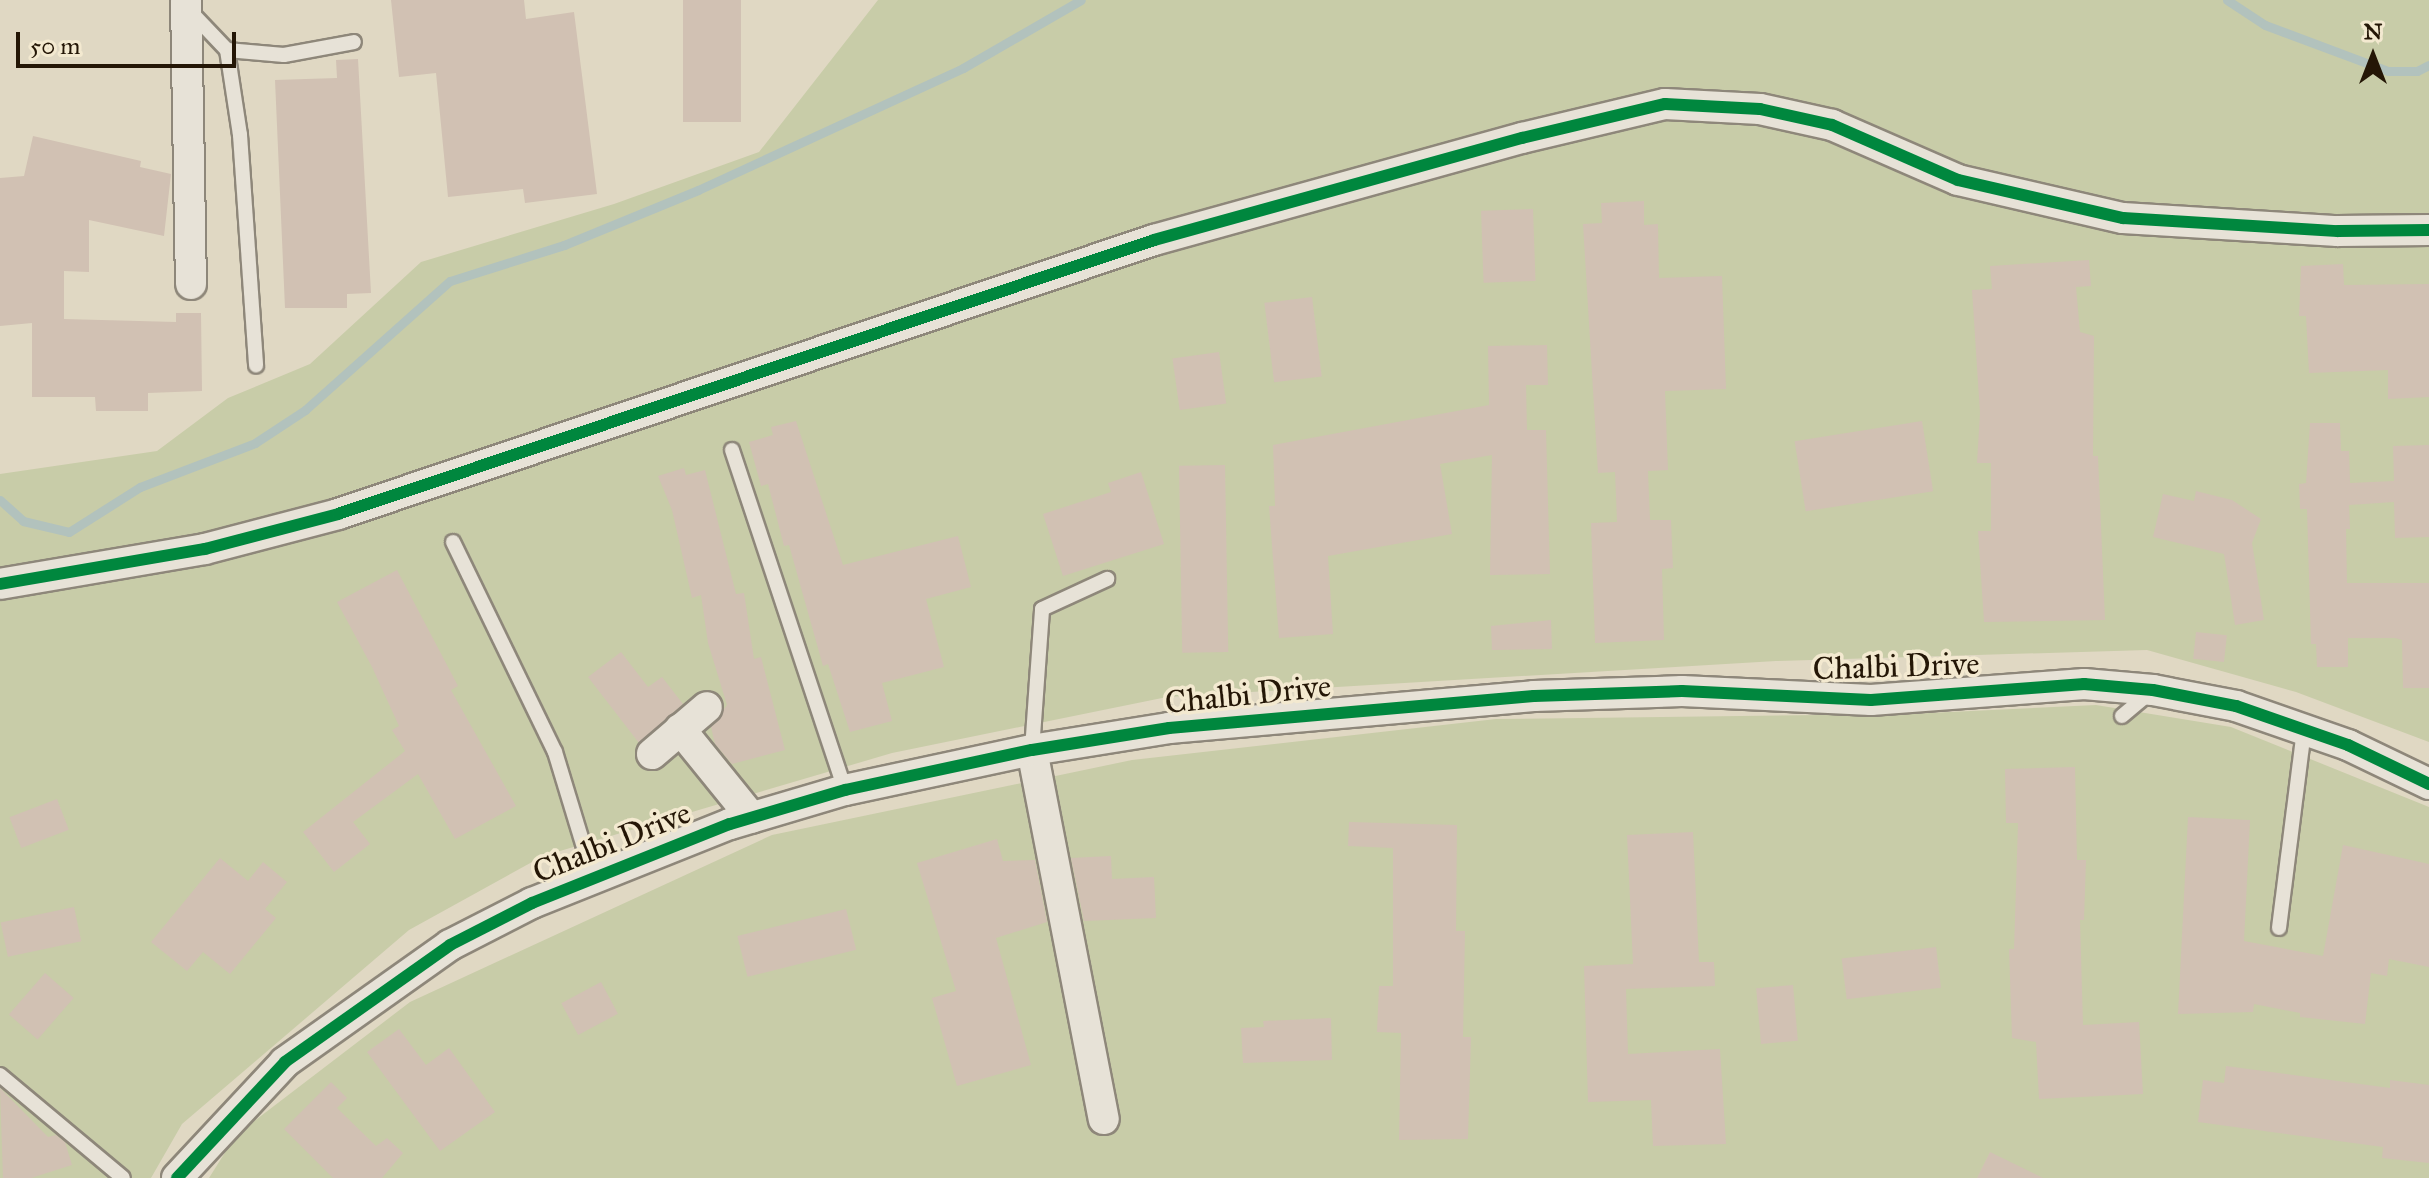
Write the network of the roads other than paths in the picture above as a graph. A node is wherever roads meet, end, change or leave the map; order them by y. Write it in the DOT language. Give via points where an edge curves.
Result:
graph roads {
  1 [pos="186,4"];
  2 [pos="354,42"];
  3 [pos="227,50"];
  4 [pos="2429,230"];
  5 [pos="191,284"];
  6 [pos="256,365"];
  7 [pos="732,450"];
  8 [pos="453,542"];
  9 [pos="1107,579"];
  10 [pos="0,584"];
  11 [pos="2153,690"];
  12 [pos="707,707"];
  13 [pos="2122,716"];
  14 [pos="680,729"];
  15 [pos="2304,729"];
  16 [pos="1032,750"];
  17 [pos="652,754"];
  18 [pos="2429,784"];
  19 [pos="845,790"];
  20 [pos="752,818"];
  21 [pos="593,877"];
  22 [pos="2279,928"];
  23 [pos="0,1075"];
  24 [pos="1104,1119"];
  25 [pos="123,1178"];
  26 [pos="177,1178"];
  1 -- 3 [label="lane"];
  1 -- 5 [label="street"];
  2 -- 3 [label="lane" via="284,55"];
  3 -- 6 [label="lane" via="240,135"];
  4 -- 10 [label="street" via="2259,228 2123,218 1958,180 1832,125 1760,109 1665,104 1154,240 338,514 205,549"];
  7 -- 19 [label="lane"];
  8 -- 21 [label="lane" via="555,752"];
  9 -- 16 [label="lane" via="1042,609"];
  11 -- 13 [label="lane"];
  11 -- 15 [label="street, Chalbi Drive" via="2236,706"];
  11 -- 16 [label="street, Chalbi Drive" via="2084,684 1871,700 1682,691 1534,696 1169,728"];
  12 -- 14 [label="street"];
  14 -- 17 [label="street"];
  14 -- 20 [label="street"];
  15 -- 18 [label="street, Chalbi Drive"];
  15 -- 22 [label="lane"];
  16 -- 19 [label="street, Chalbi Drive"];
  16 -- 24 [label="street"];
  19 -- 20 [label="street, Chalbi Drive"];
  20 -- 21 [label="street, Chalbi Drive"];
  21 -- 26 [label="street, Chalbi Drive" via="450,945 371,997 285,1062"];
  23 -- 25 [label="lane"];
}
